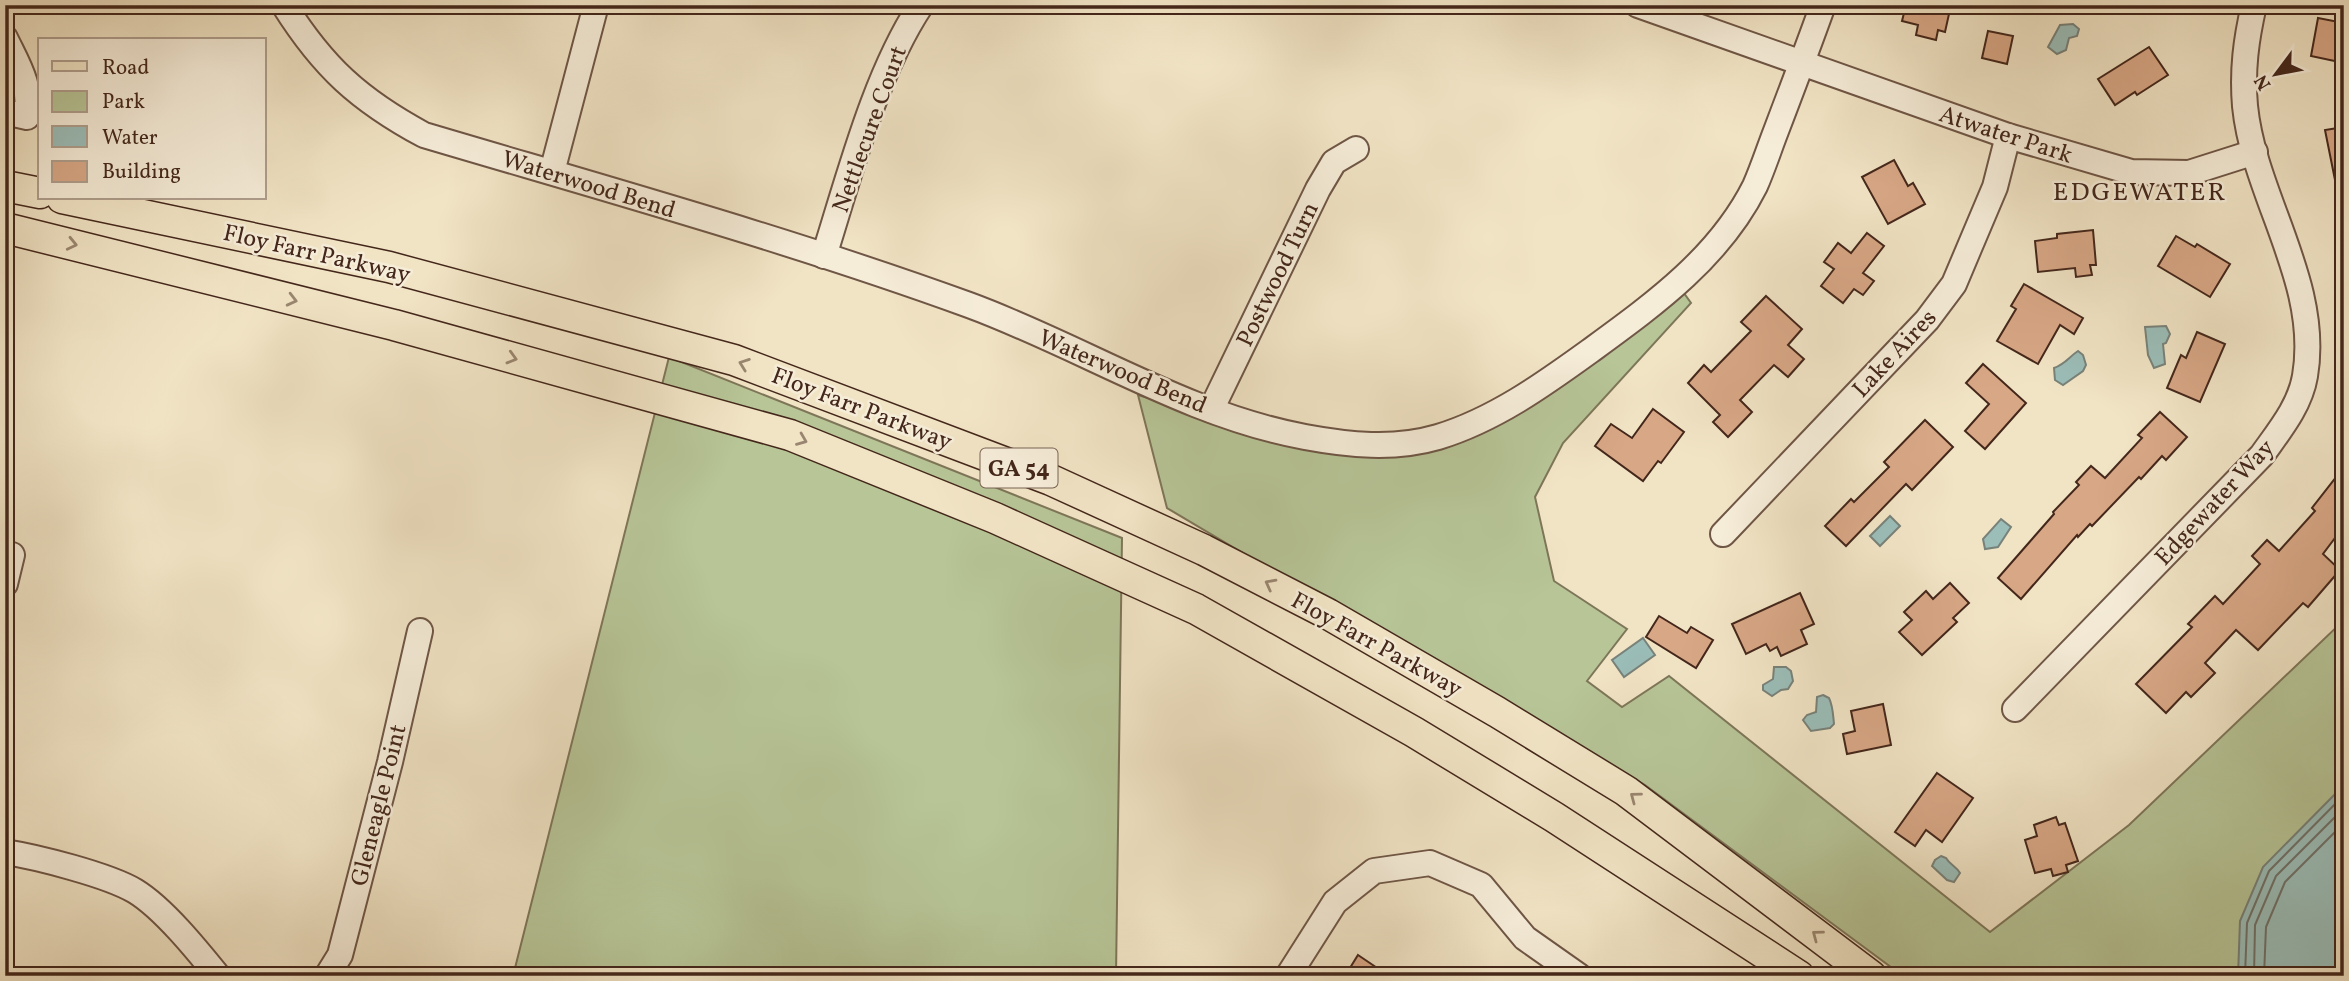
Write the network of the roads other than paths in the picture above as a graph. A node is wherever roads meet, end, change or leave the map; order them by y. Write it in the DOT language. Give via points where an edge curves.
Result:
graph roads {
  1 [pos="284,5"];
  2 [pos="596,5"];
  3 [pos="921,5"];
  4 [pos="1638,5"];
  5 [pos="1823,5"];
  6 [pos="2254,5"];
  7 [pos="5,37"];
  8 [pos="1802,65"];
  9 [pos="5,112"];
  10 [pos="2008,136"];
  11 [pos="1356,149"];
  12 [pos="2255,152"];
  13 [pos="552,172"];
  14 [pos="5,186"];
  15 [pos="38,193"];
  16 [pos="71,200"];
  17 [pos="5,228"];
  18 [pos="824,256"];
  19 [pos="1211,410"];
  20 [pos="1723,534"];
  21 [pos="12,555"];
  22 [pos="5,584"];
  23 [pos="420,631"];
  24 [pos="2015,709"];
  25 [pos="5,852"];
  26 [pos="218,976"];
  27 [pos="327,976"];
  28 [pos="1288,976"];
  29 [pos="1579,976"];
  30 [pos="1799,976"];
  31 [pos="1871,976"];
  1 -- 13 [label="street, Waterwood Bend" via="324,62 396,120 424,135"];
  2 -- 13 [label="street"];
  3 -- 18 [label="street, Nettlecure Court" via="874,105"];
  4 -- 8 [label="street, Atwater Park"];
  5 -- 8 [label="street, Waterwood Bend"];
  6 -- 12 [label="street, Edgewater Way" via="2244,49 2245,107"];
  7 -- 9 [label="street" via="29,96 27,117"];
  8 -- 10 [label="street, Atwater Park"];
  8 -- 19 [label="street, Waterwood Bend" via="1754,188 1707,253 1663,298 1522,397 1467,426 1408,444 1359,445 1300,436"];
  10 -- 12 [label="street, Atwater Park" via="2141,173 2189,173"];
  10 -- 20 [label="street, Lake Aires" via="1994,187 1954,284 1927,320"];
  11 -- 19 [label="street, Postwood Turn" via="1334,162 1318,189"];
  12 -- 24 [label="street, Edgewater Way" via="2298,278 2309,340 2305,379 2291,415 2262,455"];
  13 -- 18 [label="street, Waterwood Bend"];
  14 -- 15 [label="main road"];
  31 -- 16 [label="main road, Floy Farr Parkway / GA 54, one-way" via="1626,790 1328,614 1204,550 1051,480 734,360 389,267"];
  17 -- 30 [label="main road, Floy Farr Parkway / GA 54, one-way" via="394,325 790,435 995,518 1196,609 1414,732"];
  18 -- 19 [label="street, Waterwood Bend" via="973,306"];
  21 -- 22 [label="street"];
  23 -- 27 [label="street, Gleneagle Point" via="340,955"];
  25 -- 26 [label="street" via="135,891 169,920"];
  28 -- 29 [label="street" via="1344,894 1374,871 1430,863 1481,885 1525,938"];
}
